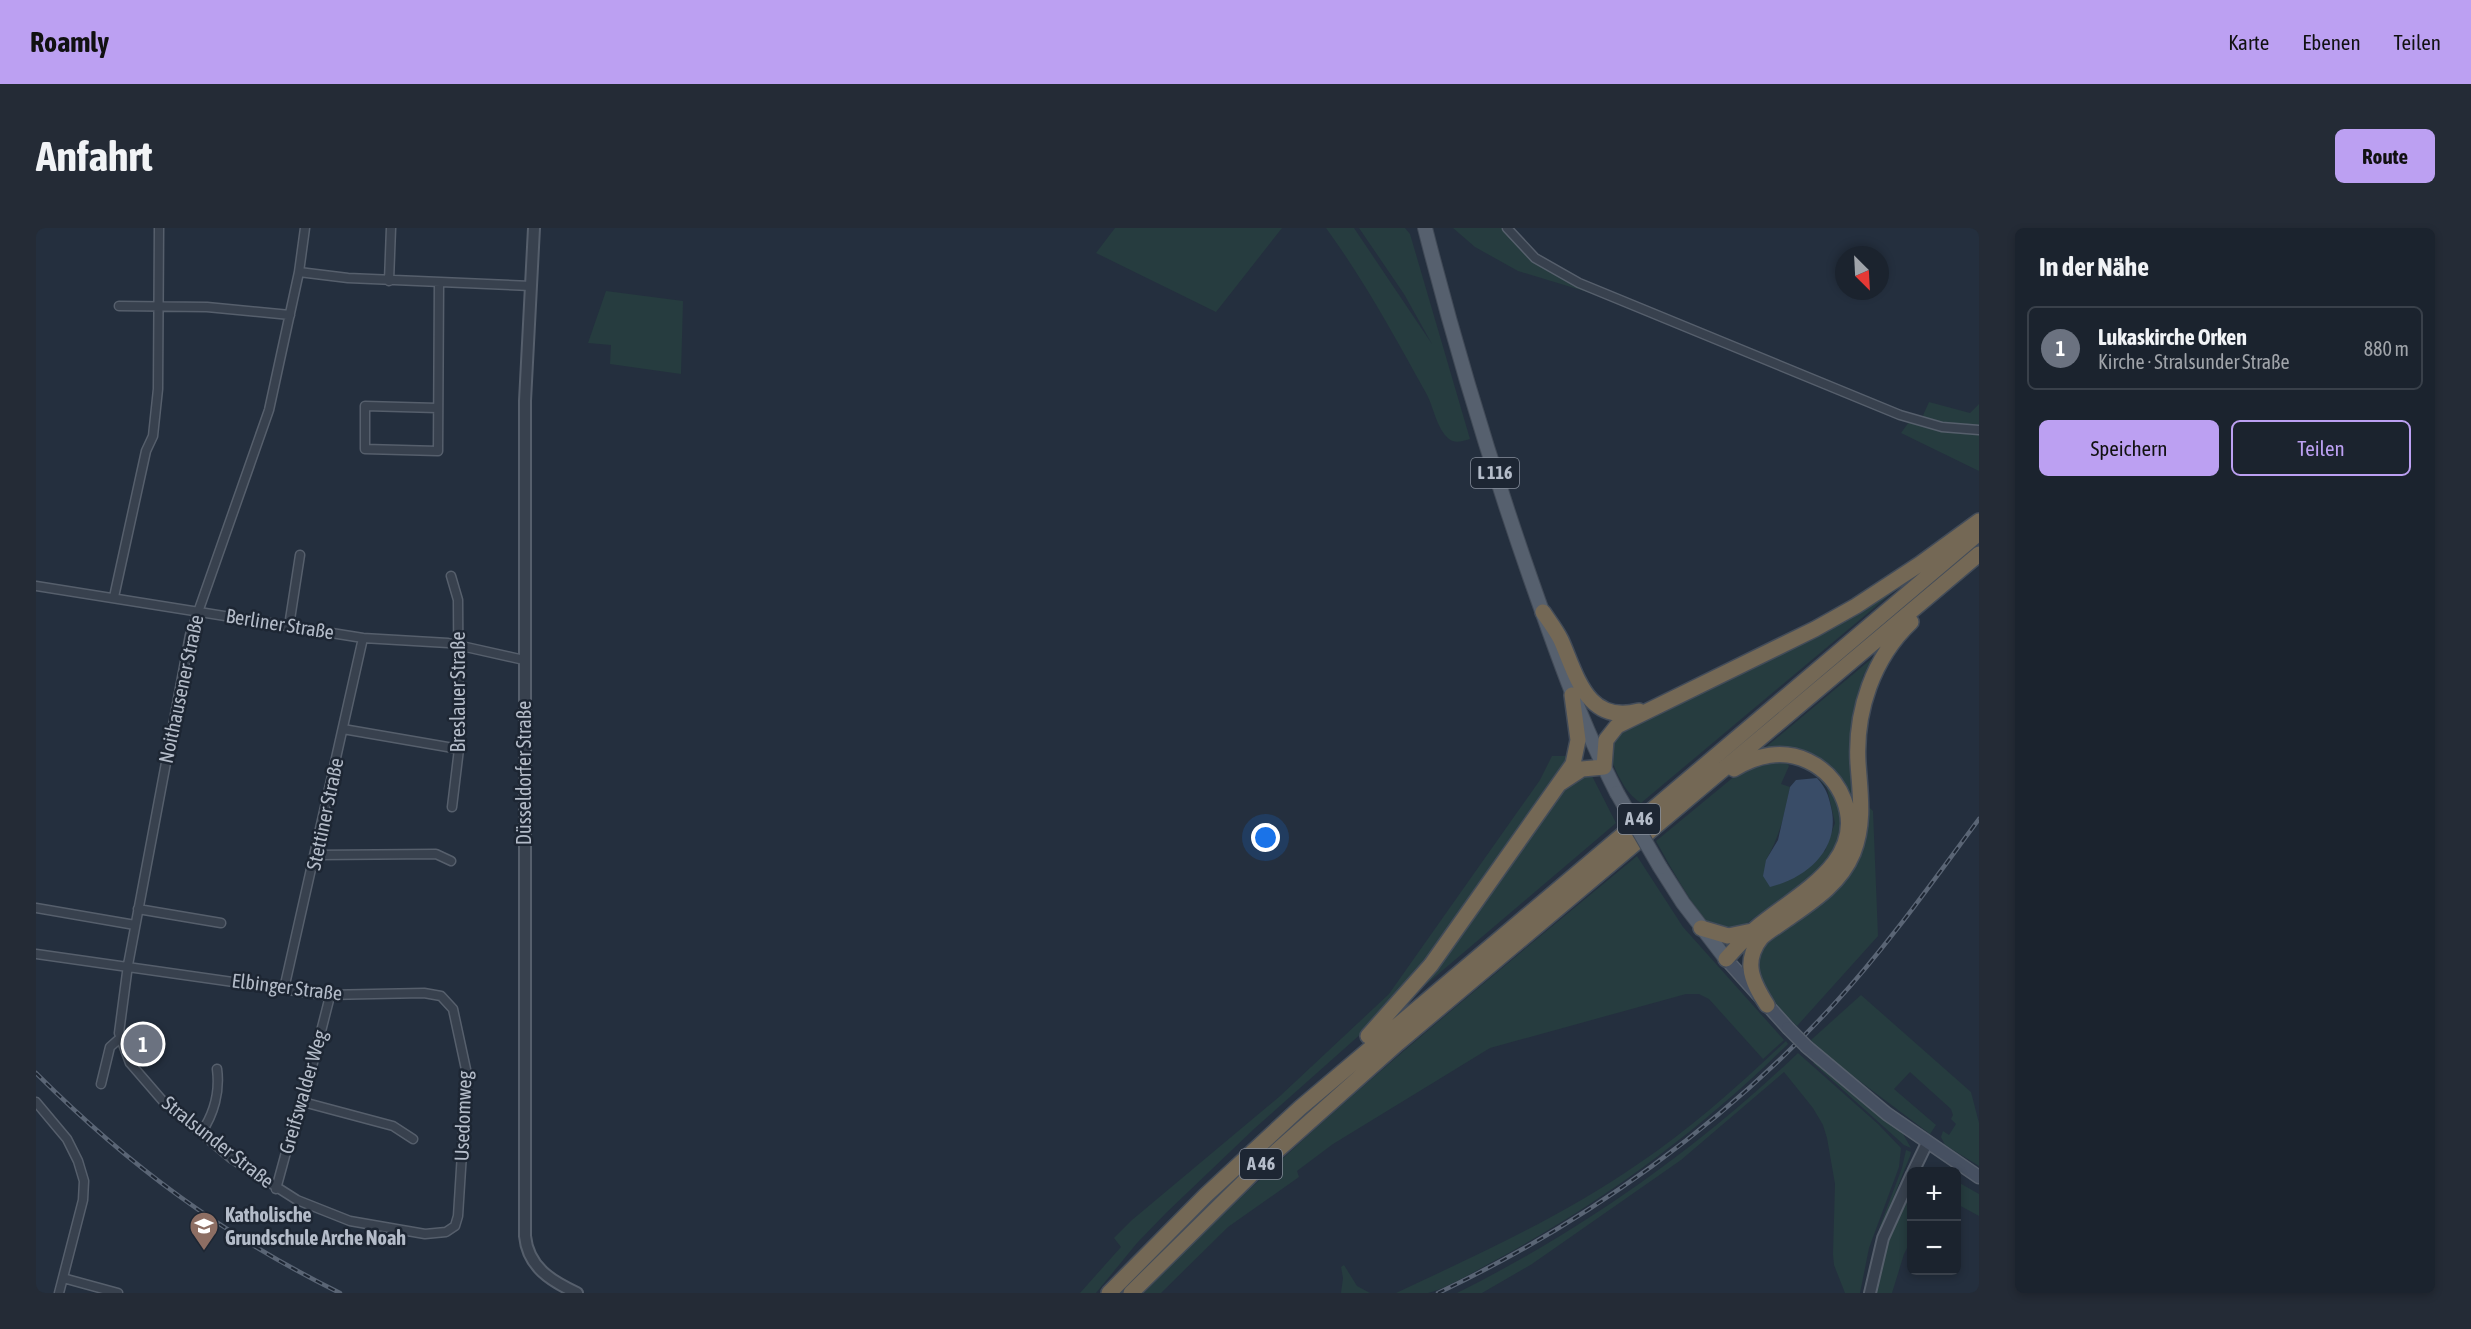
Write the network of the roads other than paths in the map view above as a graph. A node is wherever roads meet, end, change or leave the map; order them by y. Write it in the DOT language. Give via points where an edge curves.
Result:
graph roads {
  1 [pos="159,228"];
  2 [pos="305,228"];
  3 [pos="391,228"];
  4 [pos="534,228"];
  5 [pos="1425,228"];
  6 [pos="1432,228"];
  7 [pos="1507,228"];
  8 [pos="1434,263"];
  9 [pos="299,272"];
  10 [pos="389,281"];
  11 [pos="440,283"];
  12 [pos="531,286"];
  13 [pos="119,306"];
  14 [pos="157,306"];
  15 [pos="290,315"];
  16 [pos="438,408"];
  17 [pos="1979,430"];
  18 [pos="1979,521"];
  19 [pos="1979,533"];
  20 [pos="1979,554"];
  21 [pos="300,555"];
  22 [pos="1956,574"];
  23 [pos="451,576"];
  24 [pos="36,586"];
  25 [pos="114,597"];
  26 [pos="197,611"];
  27 [pos="1543,612"];
  28 [pos="289,626"];
  29 [pos="363,638"];
  30 [pos="459,645"];
  31 [pos="524,660"];
  32 [pos="1572,695"];
  33 [pos="1659,705"];
  34 [pos="343,729"];
  35 [pos="459,749"];
  36 [pos="1604,767"];
  37 [pos="1559,784"];
  38 [pos="452,807"];
  39 [pos="1675,810"];
  40 [pos="316,855"];
  41 [pos="451,861"];
  42 [pos="36,908"];
  43 [pos="138,909"];
  44 [pos="221,923"];
  45 [pos="135,925"];
  46 [pos="1701,928"];
  47 [pos="1758,934"];
  48 [pos="36,954"];
  49 [pos="1726,959"];
  50 [pos="128,965"];
  51 [pos="284,989"];
  52 [pos="330,996"];
  53 [pos="445,999"];
  54 [pos="1767,1005"];
  55 [pos="119,1039"];
  56 [pos="218,1069"];
  57 [pos="101,1084"];
  58 [pos="36,1102"];
  59 [pos="303,1102"];
  60 [pos="1300,1108"];
  61 [pos="201,1133"];
  62 [pos="413,1138"];
  63 [pos="1927,1143"];
  64 [pos="1915,1167"];
  65 [pos="1979,1177"];
  66 [pos="1907,1184"];
  67 [pos="276,1189"];
  68 [pos="446,1232"];
  69 [pos="63,1278"];
  70 [pos="59,1293"];
  71 [pos="118,1293"];
  72 [pos="577,1293"];
  73 [pos="1109,1293"];
  74 [pos="1131,1293"];
  75 [pos="1870,1293"];
  1 -- 14 [label="street"];
  2 -- 9 [label="street, Noithausener Straße"];
  3 -- 10 [label="street"];
  4 -- 12 [label="street, Düsseldorfer Straße"];
  5 -- 8 [label="main road, L 116"];
  6 -- 8 [label="street"];
  7 -- 17 [label="street" via="1535,258 1579,283 1893,413 1942,427"];
  8 -- 27 [label="main road, L 116" via="1486,443"];
  9 -- 10 [label="street"];
  9 -- 15 [label="street, Noithausener Straße"];
  10 -- 11 [label="street"];
  11 -- 12 [label="street"];
  11 -- 16 [label="street"];
  12 -- 31 [label="street, Düsseldorfer Straße" via="525,400"];
  13 -- 14 [label="street"];
  14 -- 15 [label="street"];
  14 -- 25 [label="street" via="158,388 153,436 146,451"];
  15 -- 26 [label="street, Noithausener Straße" via="266,421"];
  16 -- 16 [label="street" via="438,451 365,449 365,406"];
  18 -- 33 [label="highway" via="1856,606"];
  19 -- 60 [label="highway, A 46"];
  20 -- 22 [label="highway, A 46"];
  21 -- 28 [label="street"];
  22 -- 39 [label="highway, A 46"];
  22 -- 47 [label="highway" via="1896,638 1871,682 1857,744 1861,822 1850,860 1826,890"];
  23 -- 30 [label="street, Breslauer Straße" via="458,600"];
  24 -- 25 [label="street, Berliner Straße"];
  25 -- 26 [label="street, Berliner Straße"];
  26 -- 28 [label="street, Berliner Straße"];
  26 -- 43 [label="street, Noithausener Straße" via="182,671"];
  27 -- 32 [label="main road, L 116"];
  27 -- 33 [label="highway" via="1581,688 1594,703 1619,713"];
  28 -- 29 [label="street, Berliner Straße"];
  29 -- 30 [label="street, Berliner Straße"];
  29 -- 34 [label="street, Stettiner Straße"];
  30 -- 31 [label="street, Berliner Straße"];
  30 -- 35 [label="street, Breslauer Straße"];
  31 -- 72 [label="street, Düsseldorfer Straße" via="525,1239 530,1257 540,1271"];
  32 -- 36 [label="main road, L 116"];
  32 -- 37 [label="highway" via="1577,752"];
  33 -- 36 [label="highway" via="1611,732 1605,743"];
  34 -- 35 [label="street"];
  34 -- 40 [label="street, Stettiner Straße"];
  35 -- 38 [label="street, Breslauer Straße"];
  36 -- 37 [label="highway" via="1581,770"];
  36 -- 46 [label="main road, L 116, bridge" via="1660,867"];
  37 -- 60 [label="highway" via="1431,966"];
  39 -- 47 [label="highway" via="1737,768 1765,756 1788,754 1802,758 1817,765 1834,781 1848,816 1839,856"];
  39 -- 74 [label="highway, A 46" via="1310,1120"];
  40 -- 41 [label="street" via="435,854"];
  40 -- 51 [label="street, Stettiner Straße"];
  42 -- 45 [label="street"];
  43 -- 44 [label="street"];
  43 -- 45 [label="street, Noithausener Straße"];
  45 -- 50 [label="street, Noithausener Straße"];
  46 -- 47 [label="highway" via="1728,936"];
  46 -- 49 [label="main road, L 116"];
  47 -- 49 [label="highway"];
  47 -- 54 [label="highway" via="1751,966"];
  48 -- 50 [label="street, Elbinger Straße"];
  49 -- 54 [label="main road, L 116"];
  50 -- 51 [label="street, Elbinger Straße"];
  50 -- 55 [label="street, Noithausener Straße"];
  51 -- 52 [label="street, Elbinger Straße"];
  52 -- 53 [label="street, Elbinger Straße" via="431,993"];
  52 -- 59 [label="street, Greifswalder Weg"];
  53 -- 68 [label="street, Usedomweg" via="454,1013 467,1078 458,1216 455,1226"];
  54 -- 63 [label="main road, L 116, bridge" via="1844,1080"];
  55 -- 57 [label="street, Noithausener Straße" via="110,1047"];
  55 -- 61 [label="street, Stralsunder Straße" via="126,1057 143,1080"];
  56 -- 61 [label="street" via="220,1087"];
  58 -- 69 [label="street" via="67,1139 84,1181 83,1200"];
  59 -- 62 [label="street" via="393,1126"];
  59 -- 67 [label="street, Greifswalder Weg"];
  60 -- 73 [label="highway, A 46"];
  61 -- 67 [label="street, Stralsunder Straße"];
  63 -- 64 [label="street"];
  63 -- 65 [label="main road, L 116"];
  66 -- 75 [label="street" via="1883,1238"];
  67 -- 68 [label="street, Stralsunder Straße" via="350,1221 409,1232"];
  69 -- 70 [label="street"];
  69 -- 71 [label="street"];
}
